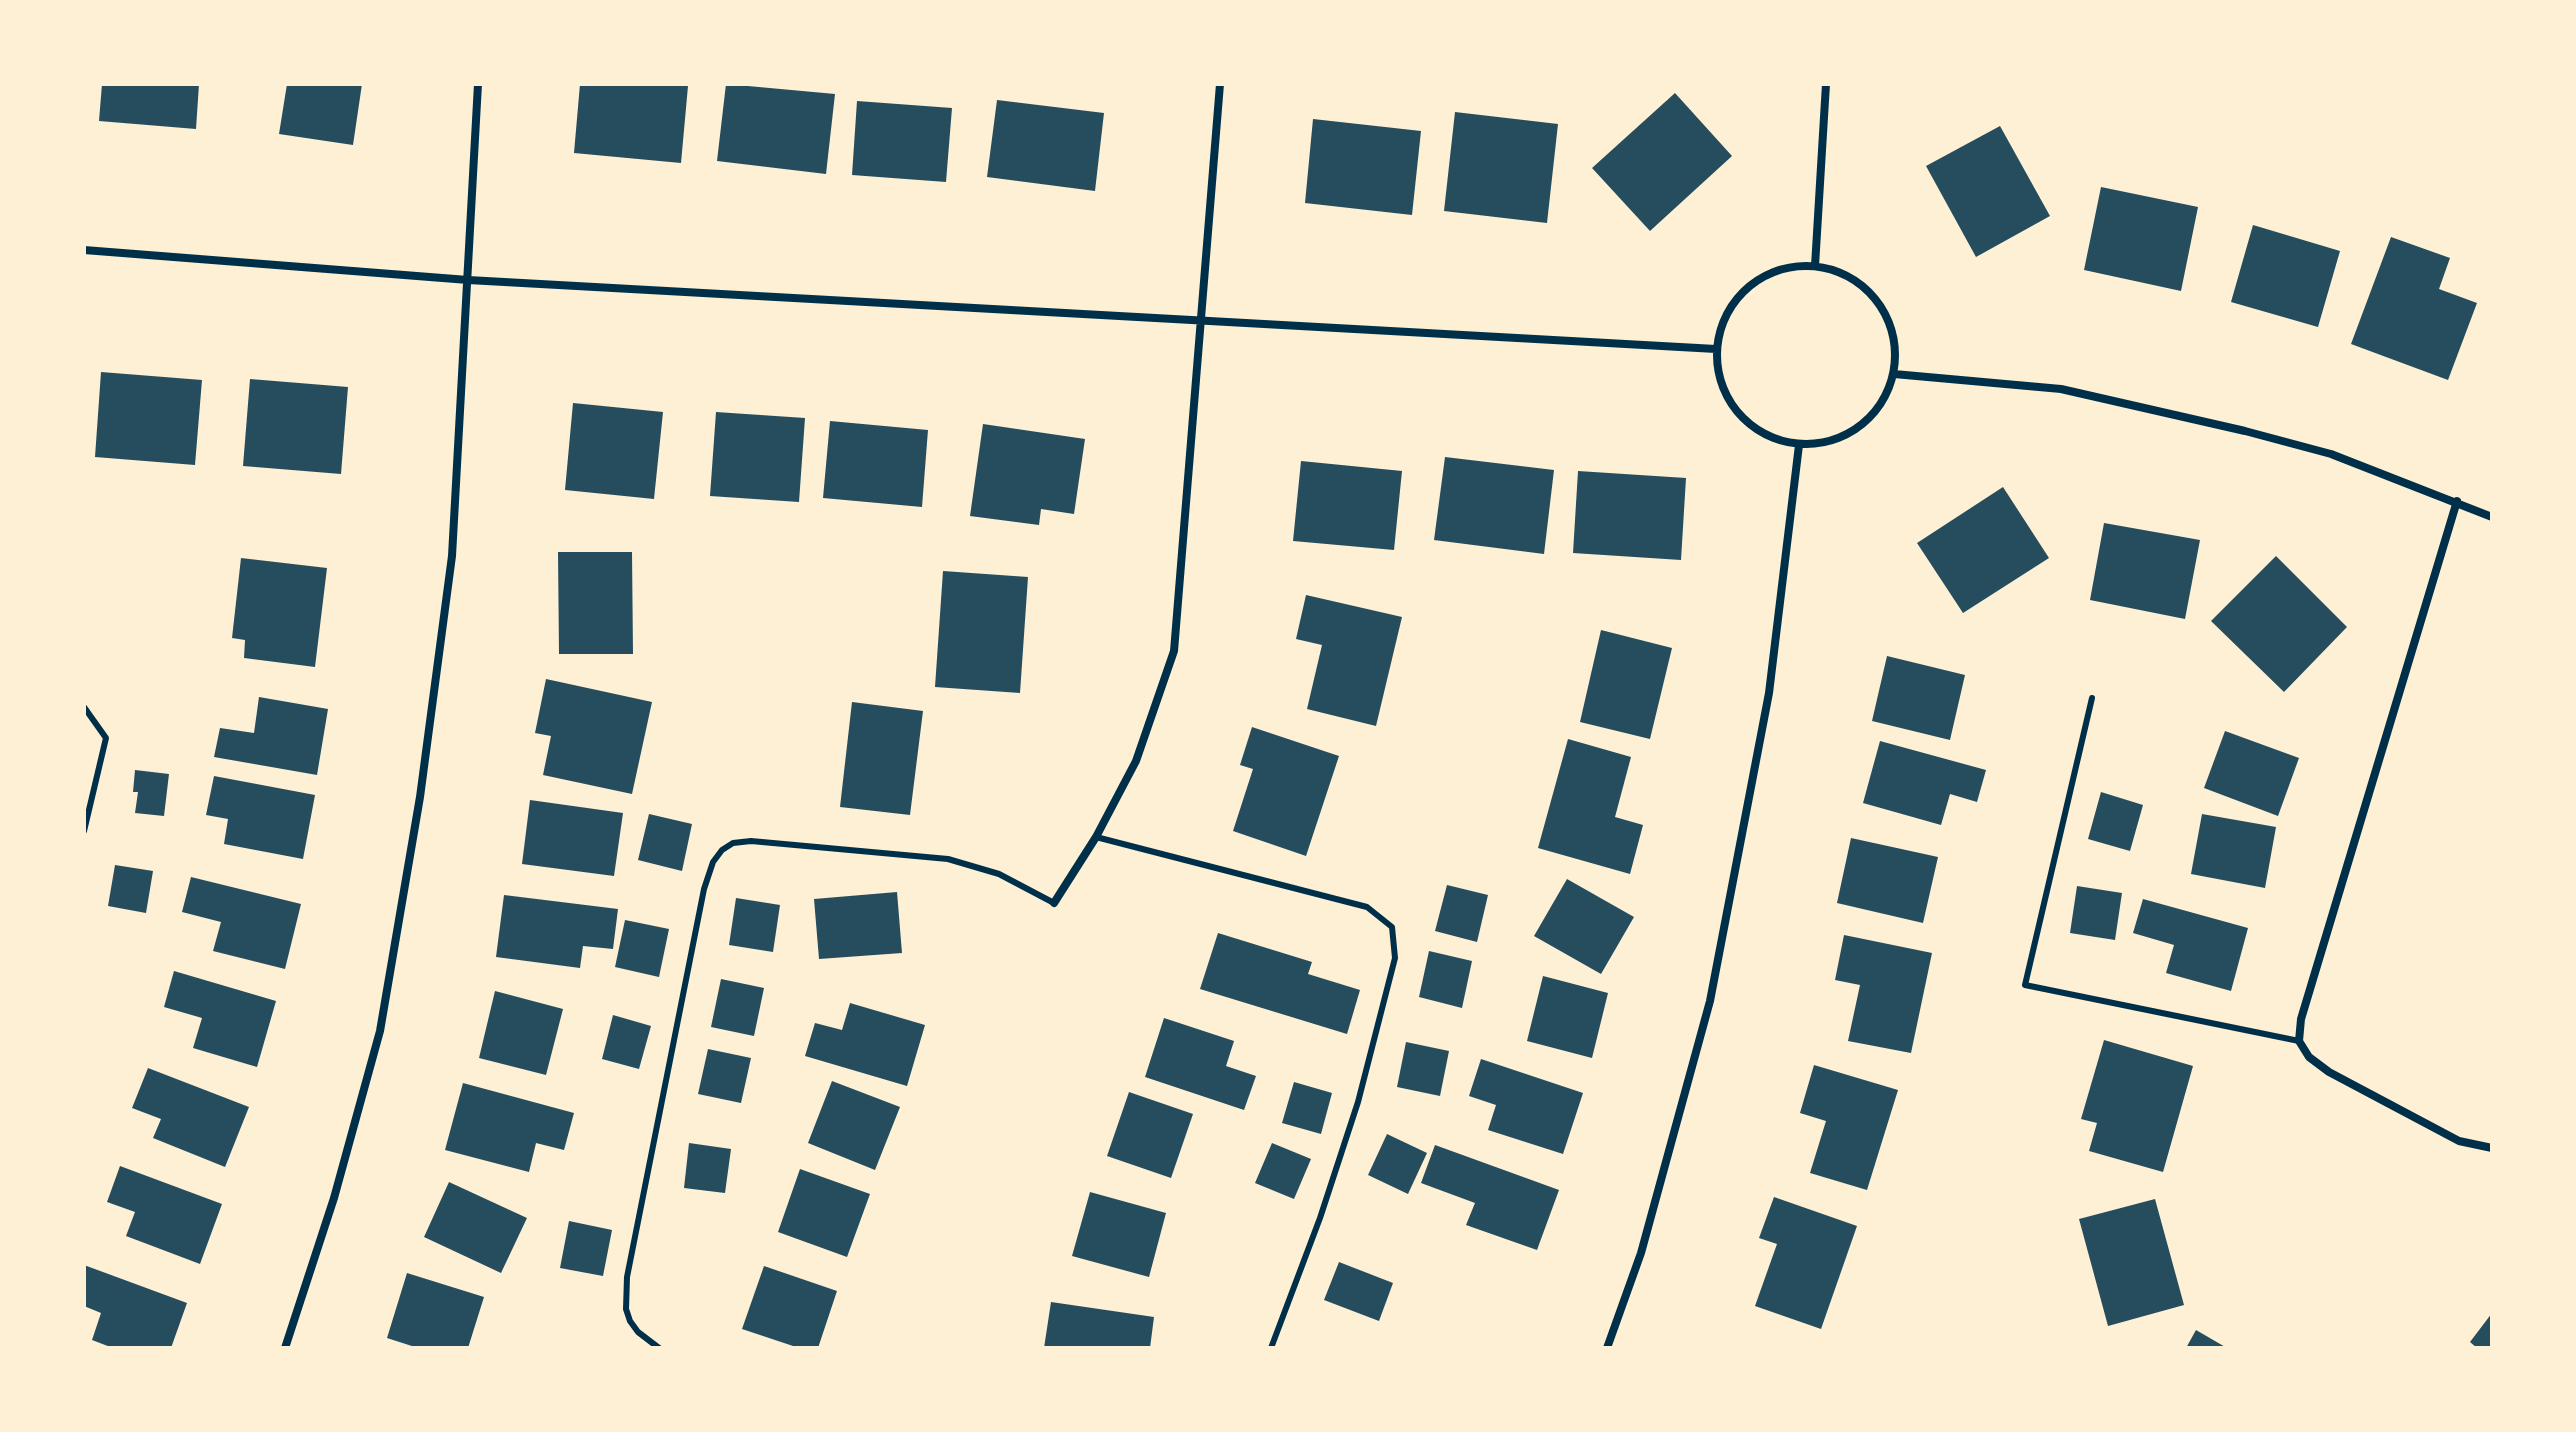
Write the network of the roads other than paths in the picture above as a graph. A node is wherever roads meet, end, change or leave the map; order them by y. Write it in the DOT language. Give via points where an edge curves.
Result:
graph roads {
  1 [pos="478,84"];
  2 [pos="1220,84"];
  3 [pos="1826,84"];
  4 [pos="84,250"];
  5 [pos="1815,266"];
  6 [pos="468,280"];
  7 [pos="1201,323"];
  8 [pos="1716,349"];
  9 [pos="1894,374"];
  10 [pos="1799,445"];
  11 [pos="2457,501"];
  12 [pos="2492,517"];
  13 [pos="2092,698"];
  14 [pos="84,707"];
  15 [pos="84,831"];
  16 [pos="1096,837"];
  17 [pos="1054,903"];
  18 [pos="2299,1041"];
  19 [pos="2492,1148"];
  20 [pos="285,1348"];
  21 [pos="659,1348"];
  22 [pos="1271,1348"];
  23 [pos="1607,1348"];
  1 -- 6 [label="street"];
  2 -- 7 [label="street"];
  3 -- 5 [label="street"];
  4 -- 6 [label="street"];
  5 -- 8 [label="street" via="1786,267 1759,278 1737,297"];
  5 -- 9 [label="street" via="1844,274 1868,291 1886,315 1895,343"];
  6 -- 7 [label="street"];
  6 -- 20 [label="street" via="452,556 420,797 380,1031"];
  7 -- 8 [label="street"];
  7 -- 16 [label="street" via="1174,651 1136,761"];
  8 -- 10 [label="street" via="1729,403 1760,431"];
  9 -- 10 [label="street" via="1886,398 1850,434"];
  9 -- 11 [label="street" via="2061,389 2137,406 2331,454"];
  10 -- 23 [label="street" via="1769,693 1710,1001 1641,1253"];
  11 -- 12 [label="street"];
  11 -- 18 [label="street" via="2301,1019"];
  13 -- 18 [label="lane" via="2025,985"];
  14 -- 15 [label="lane" via="106,738"];
  16 -- 17 [label="street"];
  16 -- 22 [label="lane" via="1367,907 1392,927 1395,958 1358,1102"];
  17 -- 21 [label="lane" via="999,874 948,859 751,841 722,850 704,889 627,1277 630,1321"];
  18 -- 19 [label="street" via="2329,1072 2459,1141"];
}
